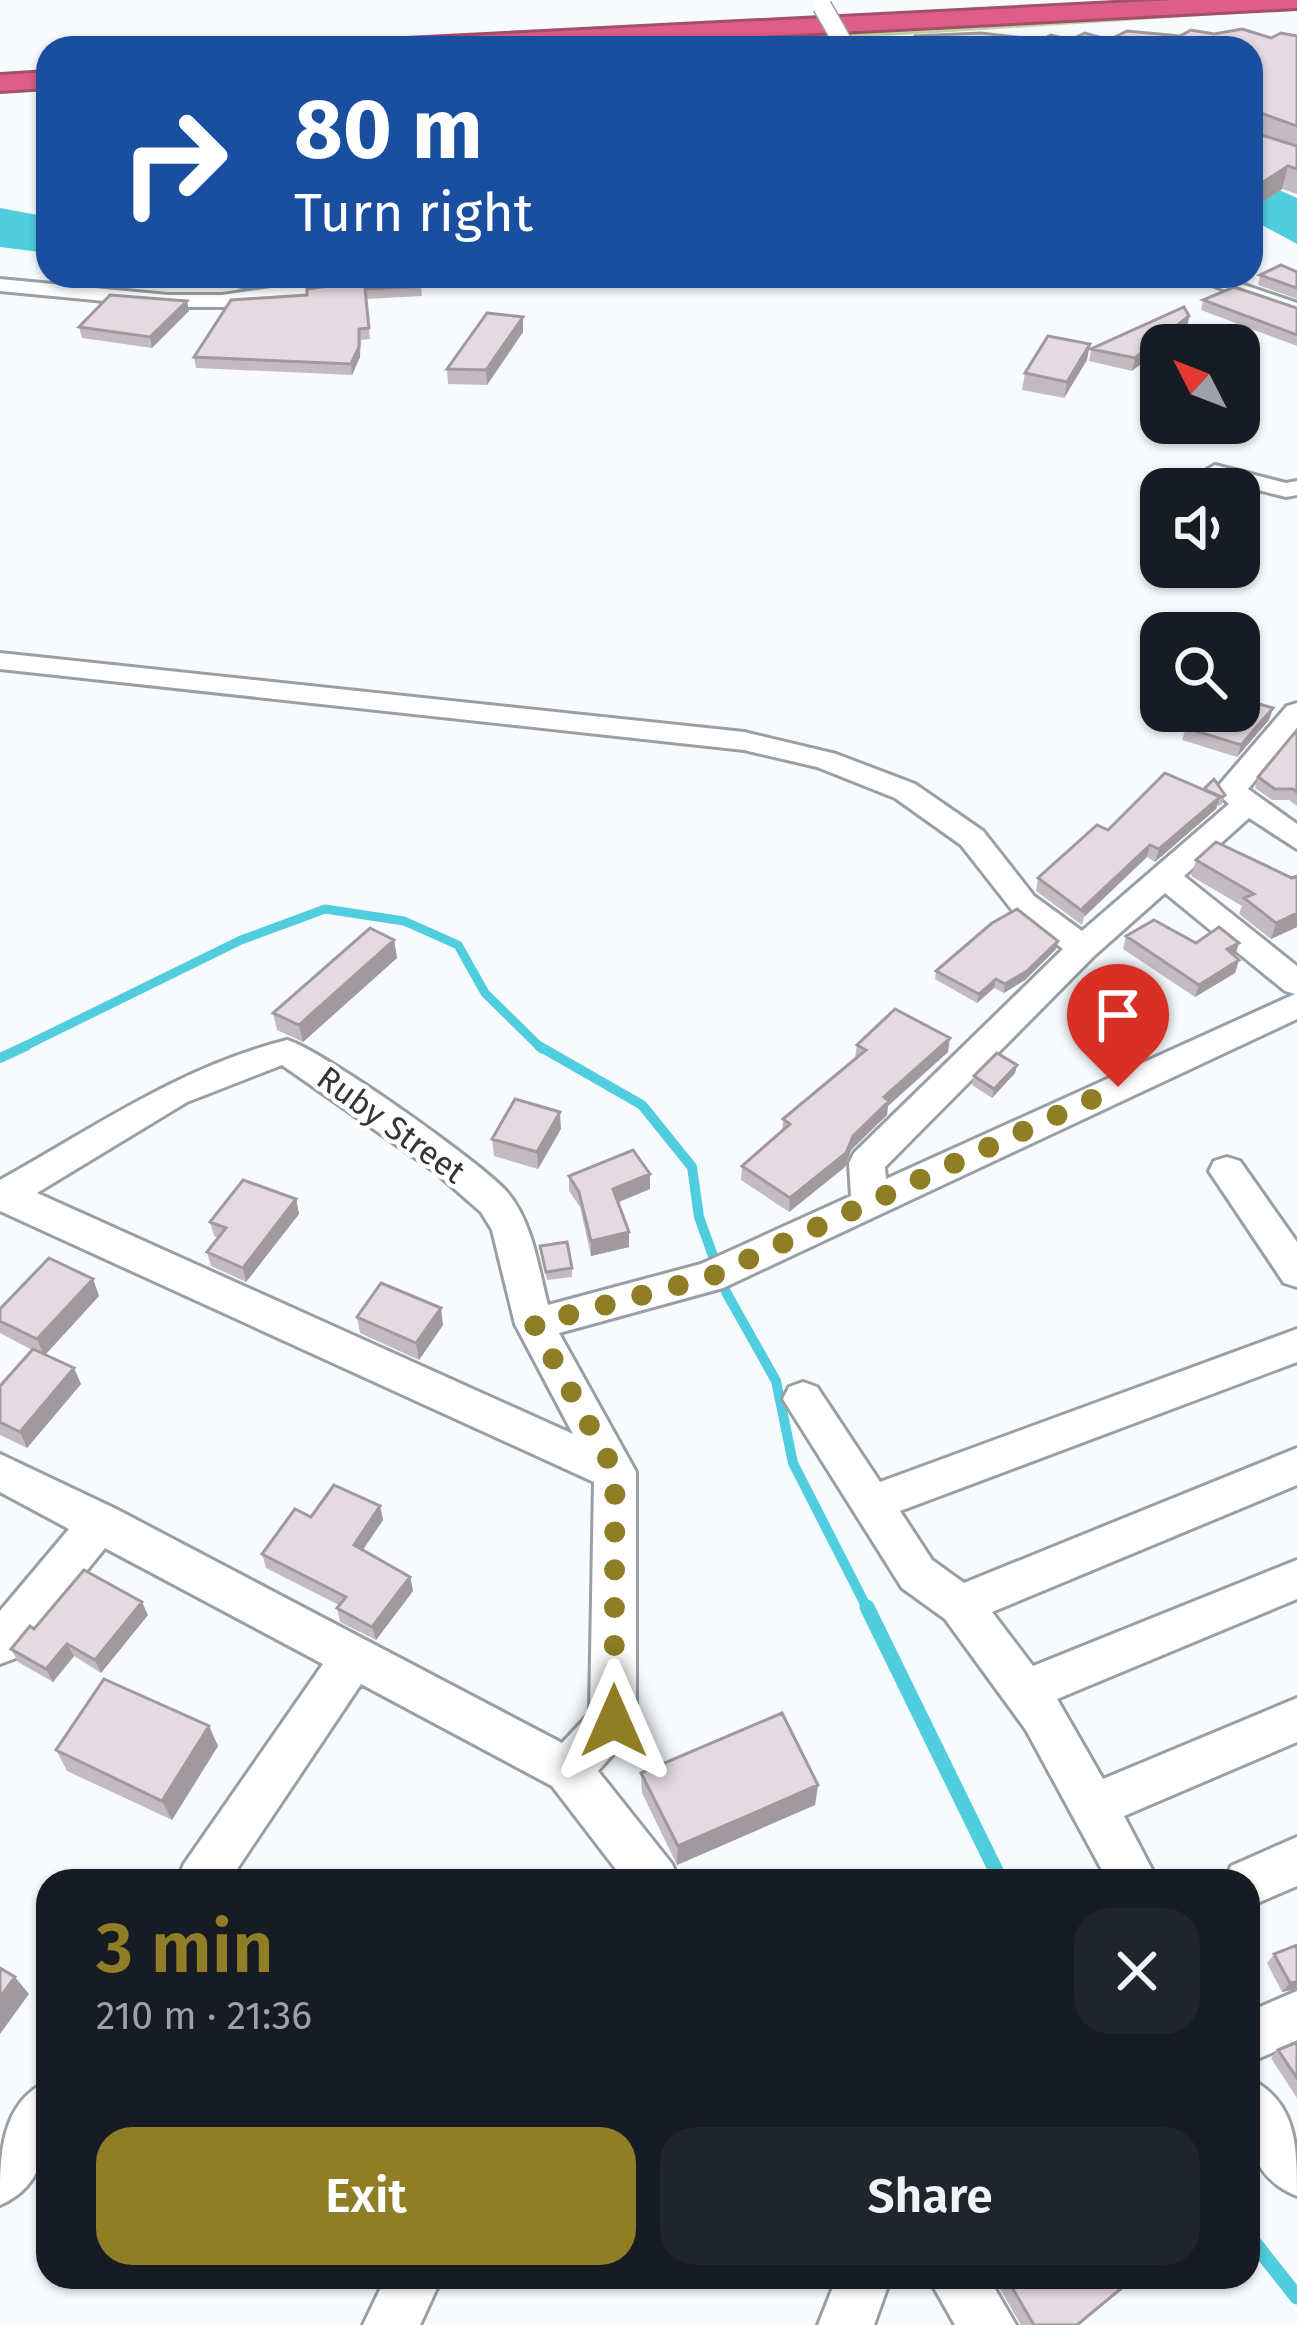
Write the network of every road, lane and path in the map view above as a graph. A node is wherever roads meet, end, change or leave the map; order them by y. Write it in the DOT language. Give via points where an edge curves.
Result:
graph roads {
  1 [pos="1297,1"];
  2 [pos="819,3"];
  3 [pos="1297,15"];
  4 [pos="619,36"];
  5 [pos="839,36"];
  6 [pos="916,36"];
  7 [pos="36,66"];
  8 [pos="0,68"];
  9 [pos="36,80"];
  10 [pos="0,82"];
  11 [pos="0,285"];
  12 [pos="317,288"];
  13 [pos="1232,288"];
  14 [pos="1297,310"];
  15 [pos="1260,483"];
  16 [pos="1297,488"];
  17 [pos="0,661"];
  18 [pos="1296,714"];
  19 [pos="1248,803"];
  20 [pos="1297,839"];
  21 [pos="1164,875"];
  22 [pos="1083,948"];
  23 [pos="1297,983"];
  24 [pos="1297,1005"];
  25 [pos="1227,1171"];
  26 [pos="3,1196"];
  27 [pos="870,1205"];
  28 [pos="1297,1272"];
  29 [pos="534,1324"];
  30 [pos="1297,1345"];
  31 [pos="803,1399"];
  32 [pos="1297,1466"];
  33 [pos="0,1472"];
  34 [pos="615,1472"];
  35 [pos="870,1504"];
  36 [pos="101,1522"];
  37 [pos="1297,1579"];
  38 [pos="959,1605"];
  39 [pos="0,1644"];
  40 [pos="352,1658"];
  41 [pos="1024,1691"];
  42 [pos="1297,1720"];
  43 [pos="568,1770"];
  44 [pos="1094,1806"];
  45 [pos="1297,1862"];
  46 [pos="209,1869"];
  47 [pos="632,1869"];
  48 [pos="1128,1869"];
  49 [pos="1260,1878"];
  50 [pos="1297,2016"];
  51 [pos="1260,2033"];
  52 [pos="1260,2120"];
  53 [pos="36,2125"];
  54 [pos="1297,2169"];
  55 [pos="0,2178"];
  56 [pos="409,2289"];
  57 [pos="860,2289"];
  58 [pos="963,2289"];
  59 [pos="391,2325"];
  60 [pos="846,2325"];
  61 [pos="988,2325"];
  1 -- 4 [label="highway"];
  2 -- 5 [label="street, bridge"];
  3 -- 6 [label="highway"];
  7 -- 8 [label="highway"];
  9 -- 10 [label="highway"];
  11 -- 12 [label="street" via="222,302"];
  13 -- 14 [label="street"];
  15 -- 16 [label="street"];
  17 -- 22 [label="street" via="744,741 826,760 905,791 972,838 1023,903"];
  18 -- 19 [label="street" via="1230,791"];
  19 -- 20 [label="street"];
  19 -- 21 [label="street"];
  21 -- 22 [label="street"];
  21 -- 23 [label="street"];
  22 -- 27 [label="street" via="867,1163"];
  24 -- 27 [label="street"];
  25 -- 28 [label="street"];
  26 -- 29 [label="street, Ruby Street" via="200,1080 286,1052 494,1202 510,1229"];
  26 -- 34 [label="street"];
  27 -- 29 [label="street" via="710,1277"];
  29 -- 34 [label="street, Ruby Street"];
  30 -- 35 [label="street"];
  31 -- 35 [label="street"];
  32 -- 38 [label="street"];
  33 -- 36 [label="street"];
  34 -- 43 [label="street, Ruby Street" via="614,1721"];
  35 -- 38 [label="street" via="917,1574"];
  36 -- 39 [label="street"];
  36 -- 40 [label="street"];
  37 -- 41 [label="street"];
  38 -- 41 [label="street"];
  40 -- 43 [label="street"];
  40 -- 46 [label="street"];
  41 -- 44 [label="street"];
  42 -- 44 [label="street"];
  43 -- 47 [label="street"];
  44 -- 48 [label="street"];
  45 -- 49 [label="street"];
  50 -- 51 [label="street"];
  52 -- 54 [label="street"];
  53 -- 55 [label="street"];
  56 -- 59 [label="street"];
  57 -- 60 [label="street"];
  58 -- 61 [label="street"];
}
